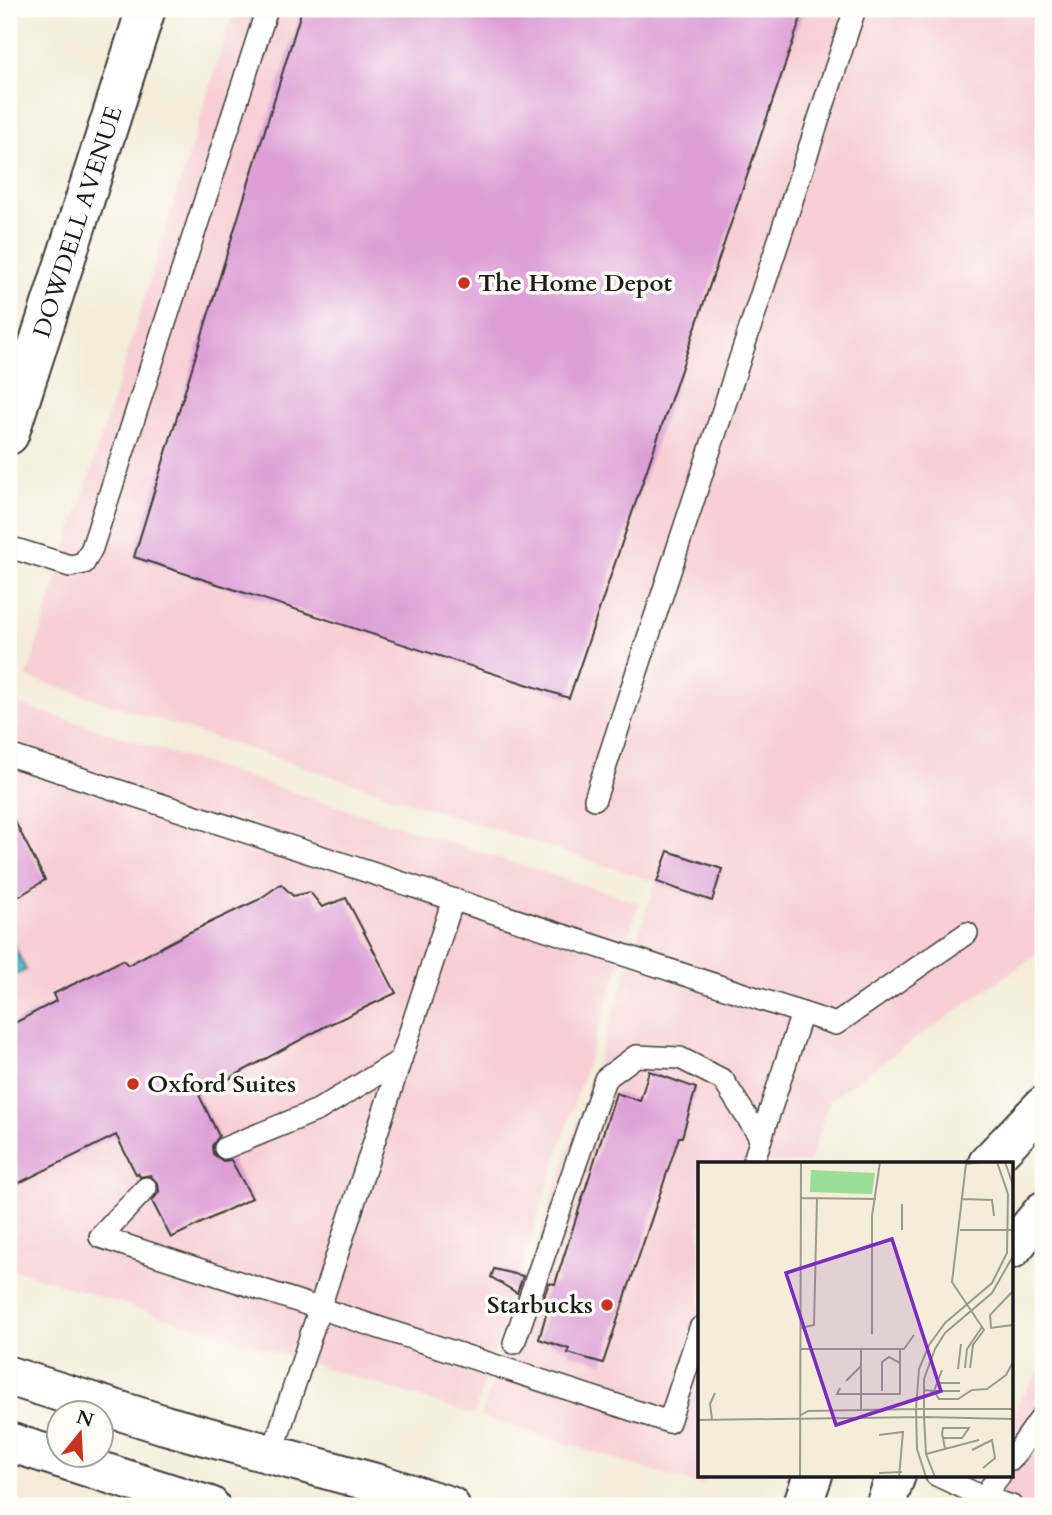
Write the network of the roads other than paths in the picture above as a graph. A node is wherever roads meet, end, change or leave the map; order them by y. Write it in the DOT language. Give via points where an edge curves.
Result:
graph roads {
  1 [pos="146,9"];
  2 [pos="267,9"];
  3 [pos="855,9"];
  4 [pos="9,435"];
  5 [pos="9,547"];
  6 [pos="9,755"];
  7 [pos="595,799"];
  8 [pos="453,900"];
  9 [pos="967,933"];
  10 [pos="802,1013"];
  11 [pos="401,1060"];
  12 [pos="1043,1106"];
  13 [pos="761,1139"];
  14 [pos="225,1148"];
  15 [pos="753,1162"];
  16 [pos="989,1162"];
  17 [pos="146,1188"];
  18 [pos="1043,1211"];
  19 [pos="1014,1247"];
  20 [pos="320,1308"];
  21 [pos="698,1334"];
  22 [pos="514,1343"];
  23 [pos="9,1376"];
  24 [pos="1040,1425"];
  25 [pos="9,1442"];
  26 [pos="272,1454"];
  27 [pos="1014,1457"];
  28 [pos="813,1476"];
  29 [pos="896,1476"];
  30 [pos="938,1476"];
  31 [pos="999,1476"];
  32 [pos="984,1501"];
  33 [pos="210,1506"];
  34 [pos="450,1506"];
  35 [pos="802,1506"];
  36 [pos="885,1506"];
  37 [pos="1012,1506"];
  1 -- 4 [label="street, DOWDELL AVENUE"];
  2 -- 5 [label="lane" via="92,548 84,563 69,566"];
  3 -- 7 [label="lane"];
  6 -- 8 [label="lane"];
  8 -- 10 [label="lane"];
  8 -- 11 [label="lane"];
  9 -- 10 [label="lane" via="836,1024"];
  10 -- 13 [label="lane"];
  11 -- 14 [label="lane" via="318,1110"];
  11 -- 20 [label="lane"];
  12 -- 16 [label="street"];
  13 -- 15 [label="lane"];
  13 -- 22 [label="lane" via="723,1080 680,1058 636,1056 605,1079"];
  17 -- 20 [label="lane" via="100,1237"];
  18 -- 19 [label="street"];
  20 -- 21 [label="lane" via="669,1422"];
  20 -- 26 [label="lane"];
  23 -- 26 [label="street"];
  24 -- 27 [label="lane"];
  25 -- 33 [label="street"];
  26 -- 34 [label="street"];
  28 -- 35 [label="street"];
  29 -- 36 [label="street"];
  30 -- 32 [label="lane"];
  31 -- 32 [label="lane"];
  32 -- 37 [label="lane"];
}
